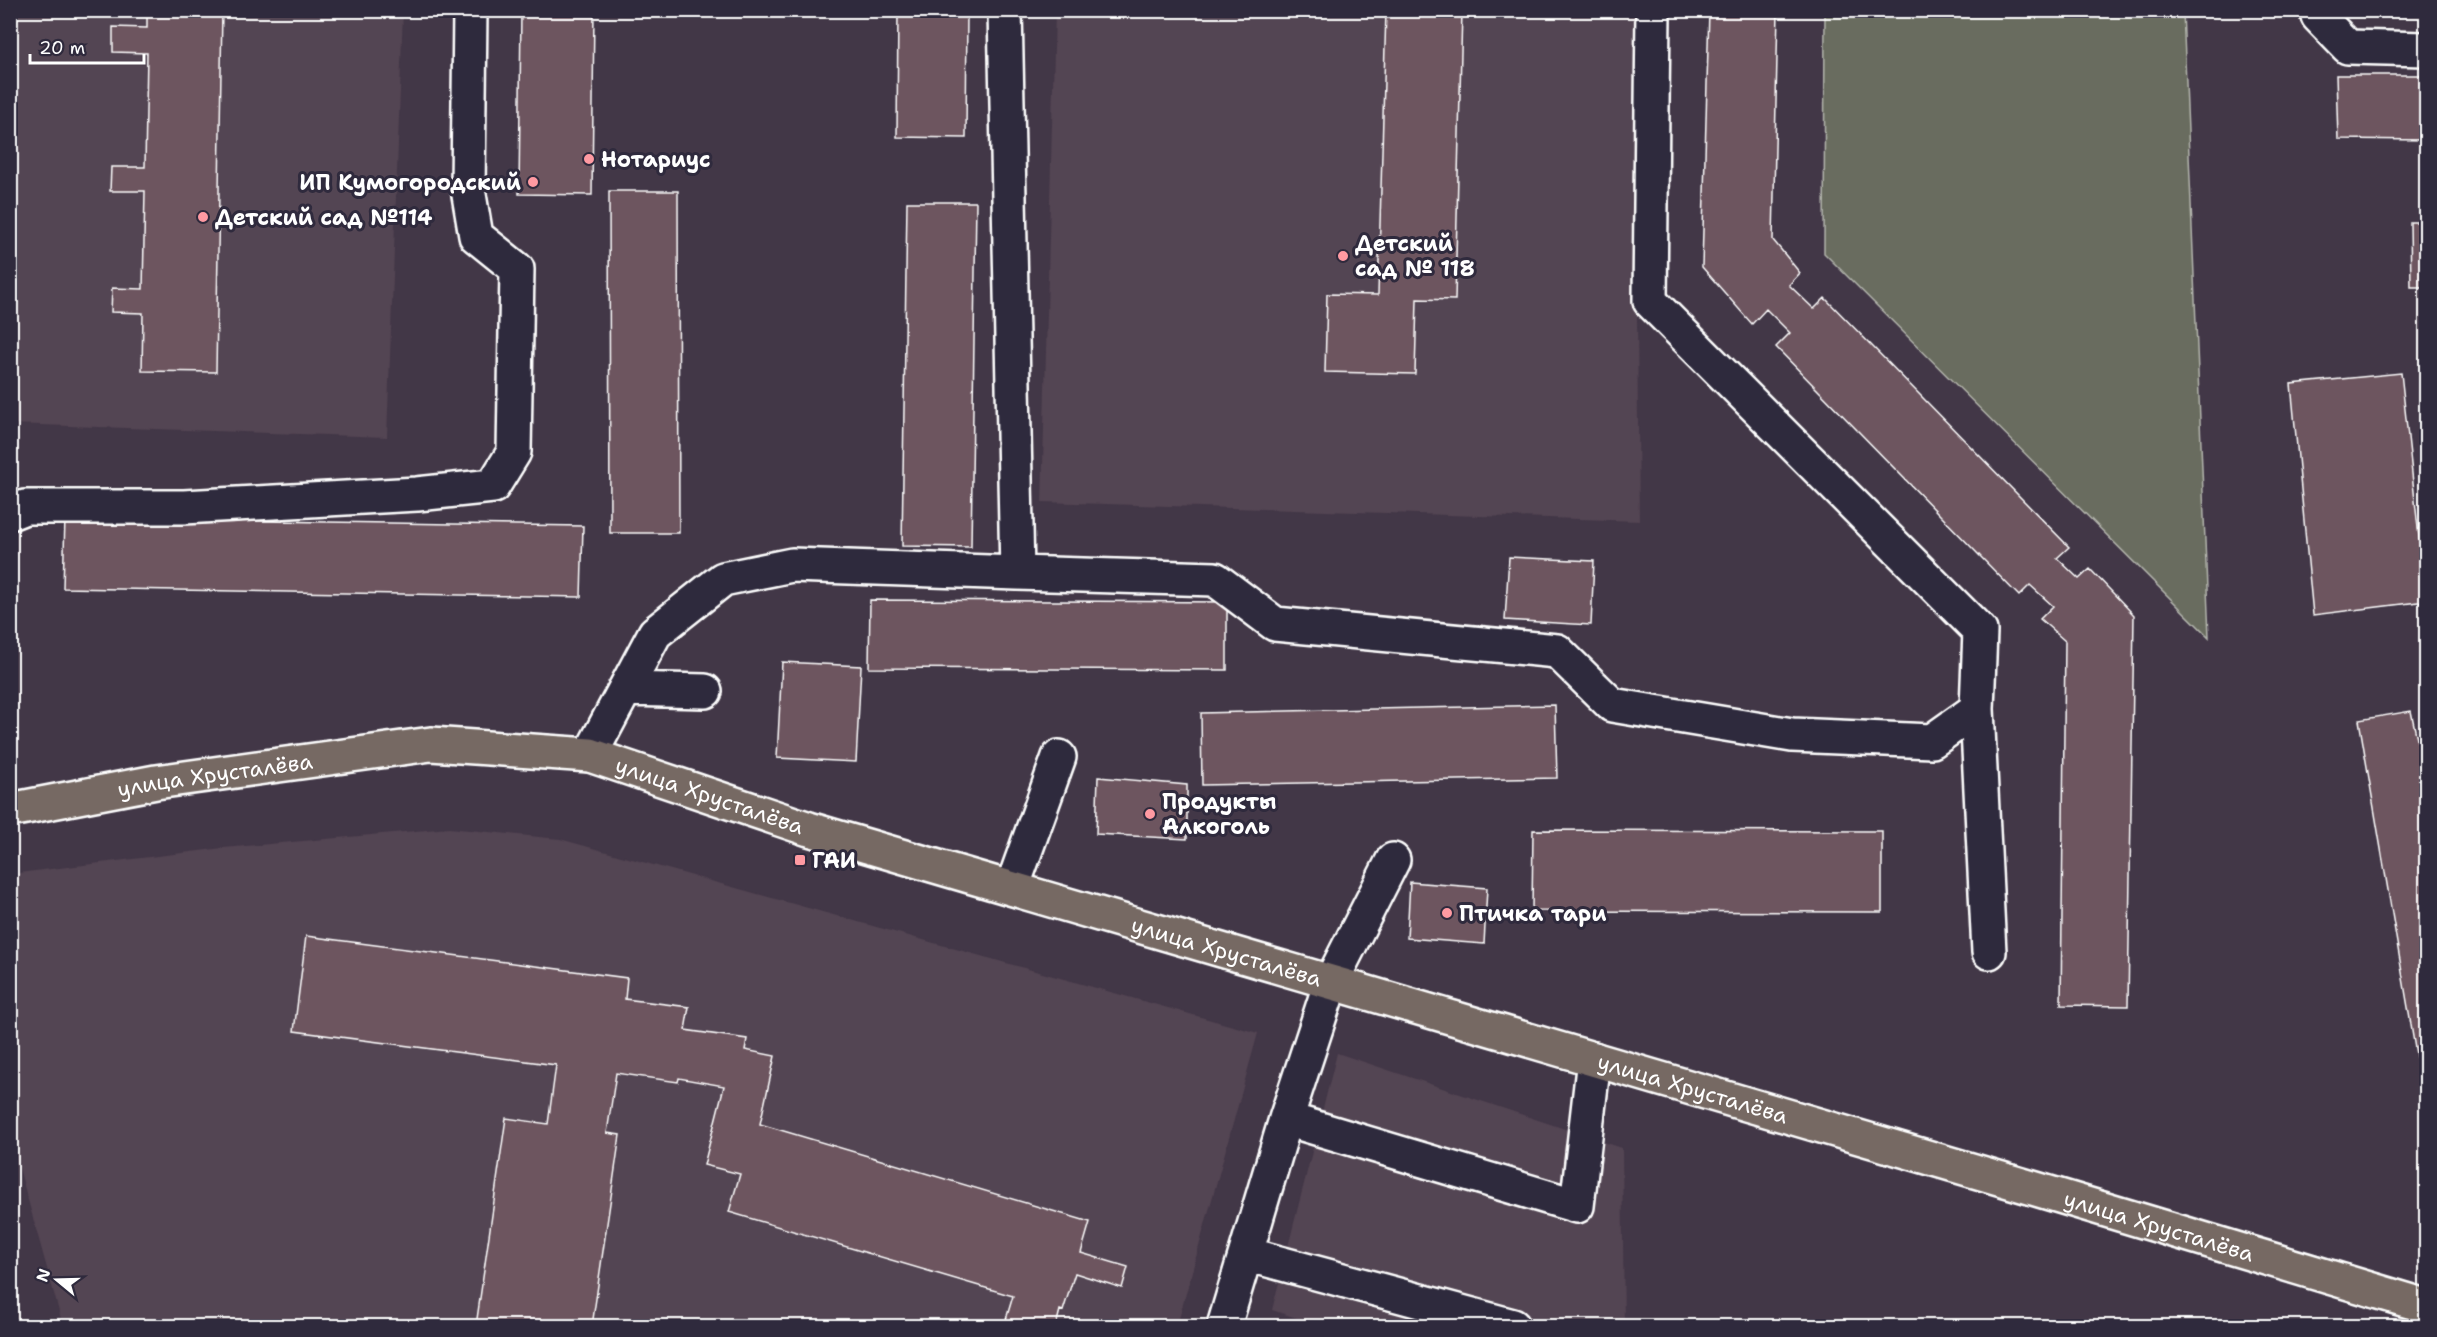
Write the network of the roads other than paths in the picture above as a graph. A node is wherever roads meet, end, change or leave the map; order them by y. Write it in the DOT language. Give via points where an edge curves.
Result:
graph roads {
  1 [pos="470,10"];
  2 [pos="1005,10"];
  3 [pos="1653,10"];
  4 [pos="2318,10"];
  5 [pos="2427,48"];
  6 [pos="10,513"];
  7 [pos="1017,573"];
  8 [pos="625,689"];
  9 [pos="705,691"];
  10 [pos="1977,709"];
  11 [pos="590,755"];
  12 [pos="1059,757"];
  13 [pos="10,810"];
  14 [pos="1393,860"];
  15 [pos="1012,888"];
  16 [pos="1989,952"];
  17 [pos="1331,982"];
  18 [pos="1594,1059"];
  19 [pos="1286,1119"];
  20 [pos="1246,1254"];
  21 [pos="2427,1306"];
  22 [pos="1224,1326"];
  23 [pos="1513,1326"];
  1 -- 6 [label="street" via="468,189 476,236 518,269 514,452 493,486 184,507 25,507"];
  2 -- 7 [label="street"];
  3 -- 10 [label="street" via="1650,301 1980,631"];
  4 -- 5 [label="street" via="2318,16 2348,47"];
  7 -- 8 [label="street" via="792,565 723,579 655,633"];
  7 -- 10 [label="street" via="1215,579 1275,624 1557,651 1612,705 1792,735 1932,741"];
  8 -- 9 [label="street"];
  8 -- 11 [label="street"];
  10 -- 16 [label="street"];
  11 -- 13 [label="main road, улица Хрусталёва" via="431,744 156,782"];
  11 -- 15 [label="main road, улица Хрусталёва" via="809,829"];
  12 -- 15 [label="street"];
  14 -- 17 [label="street"];
  15 -- 17 [label="main road, улица Хрусталёва"];
  17 -- 18 [label="main road, улица Хрусталёва"];
  17 -- 19 [label="street"];
  18 -- 19 [label="street" via="1577,1206"];
  18 -- 21 [label="main road, улица Хрусталёва"];
  19 -- 20 [label="street"];
  20 -- 22 [label="street"];
  20 -- 23 [label="street"];
}
